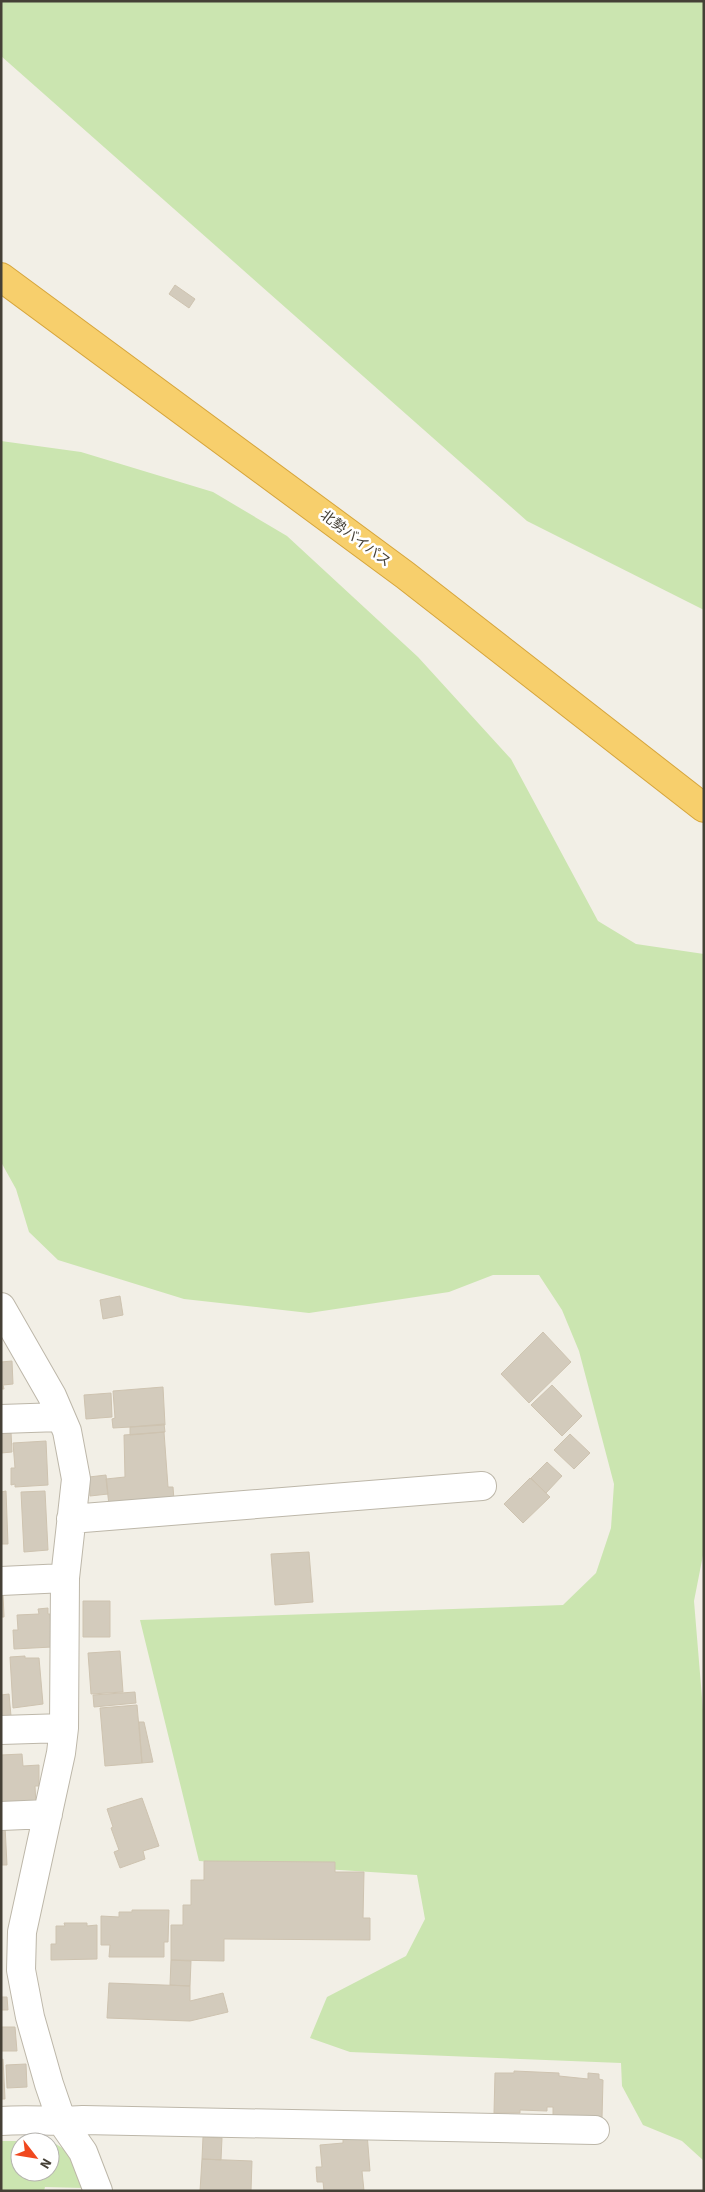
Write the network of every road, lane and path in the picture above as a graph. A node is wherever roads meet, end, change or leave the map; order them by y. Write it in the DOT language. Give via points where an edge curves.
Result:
graph roads {
  1 [pos="1,277"];
  2 [pos="704,808"];
  3 [pos="1,1307"];
  4 [pos="60,1417"];
  5 [pos="1,1419"];
  6 [pos="482,1486"];
  7 [pos="71,1520"];
  8 [pos="66,1578"];
  9 [pos="1,1581"];
  10 [pos="64,1728"];
  11 [pos="1,1730"];
  12 [pos="48,1814"];
  13 [pos="1,1816"];
  14 [pos="1,2121"];
  15 [pos="62,2122"];
  16 [pos="595,2130"];
  17 [pos="98,2191"];
  1 -- 2 [label="highway, 北勢バイパス" via="405,575"];
  3 -- 4 [label="street" via="52,1396"];
  4 -- 5 [label="street"];
  4 -- 7 [label="street" via="67,1431 76,1479"];
  6 -- 7 [label="street"];
  7 -- 8 [label="street"];
  8 -- 9 [label="street"];
  8 -- 10 [label="street"];
  10 -- 11 [label="street"];
  10 -- 12 [label="street"];
  12 -- 13 [label="street"];
  12 -- 15 [label="street" via="22,1932 21,1970 30,2017"];
  14 -- 15 [label="street" via="35,2119"];
  15 -- 16 [label="street"];
  15 -- 17 [label="street" via="83,2152"];
}
